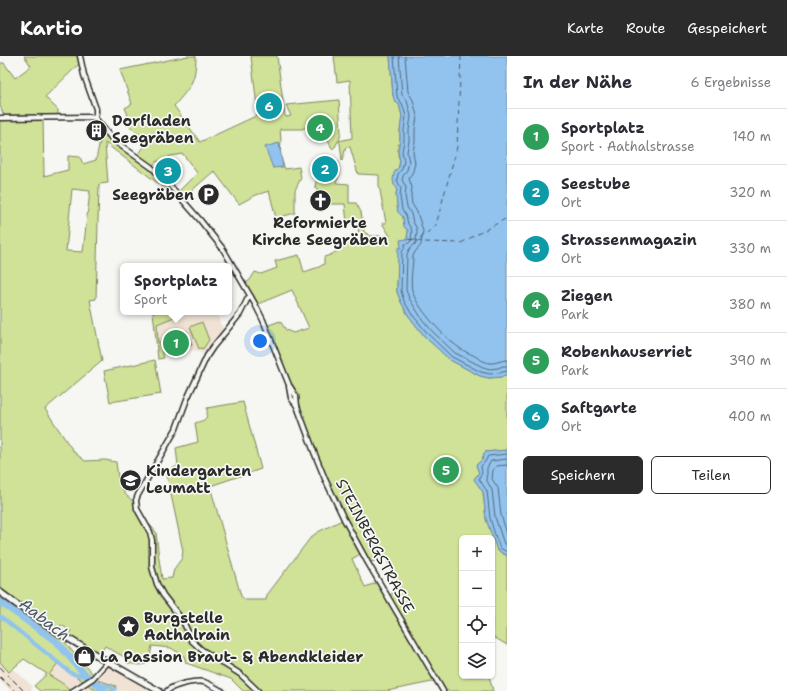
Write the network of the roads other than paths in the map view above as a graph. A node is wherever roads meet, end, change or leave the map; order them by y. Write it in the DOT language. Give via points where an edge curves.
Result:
graph roads {
  1 [pos="80,56"];
  2 [pos="0,118"];
  3 [pos="95,118"];
  4 [pos="230,263"];
  5 [pos="232,266"];
  6 [pos="251,297"];
  7 [pos="0,592"];
  8 [pos="108,661"];
  9 [pos="73,691"];
  10 [pos="158,691"];
  11 [pos="167,691"];
  12 [pos="222,691"];
  13 [pos="258,691"];
  14 [pos="444,691"];
  1 -- 3 [label="street" via="96,112"];
  2 -- 3 [label="street"];
  3 -- 4 [label="street, STEINBERGSTRASSE" via="113,140 159,174 187,204 219,244"];
  5 -- 6 [label="street, STEINBERGSTRASSE"];
  6 -- 13 [label="street" via="207,356 176,429 138,495 136,504 150,532 152,563 157,584 183,621 192,641 240,674"];
  6 -- 14 [label="street, STEINBERGSTRASSE" via="296,396 297,406 325,480 344,519"];
  7 -- 8 [label="main road" via="59,634"];
  8 -- 9 [label="street" via="93,678"];
  8 -- 10 [label="main road"];
  11 -- 12 [label="street" via="174,686 201,682"];
}
